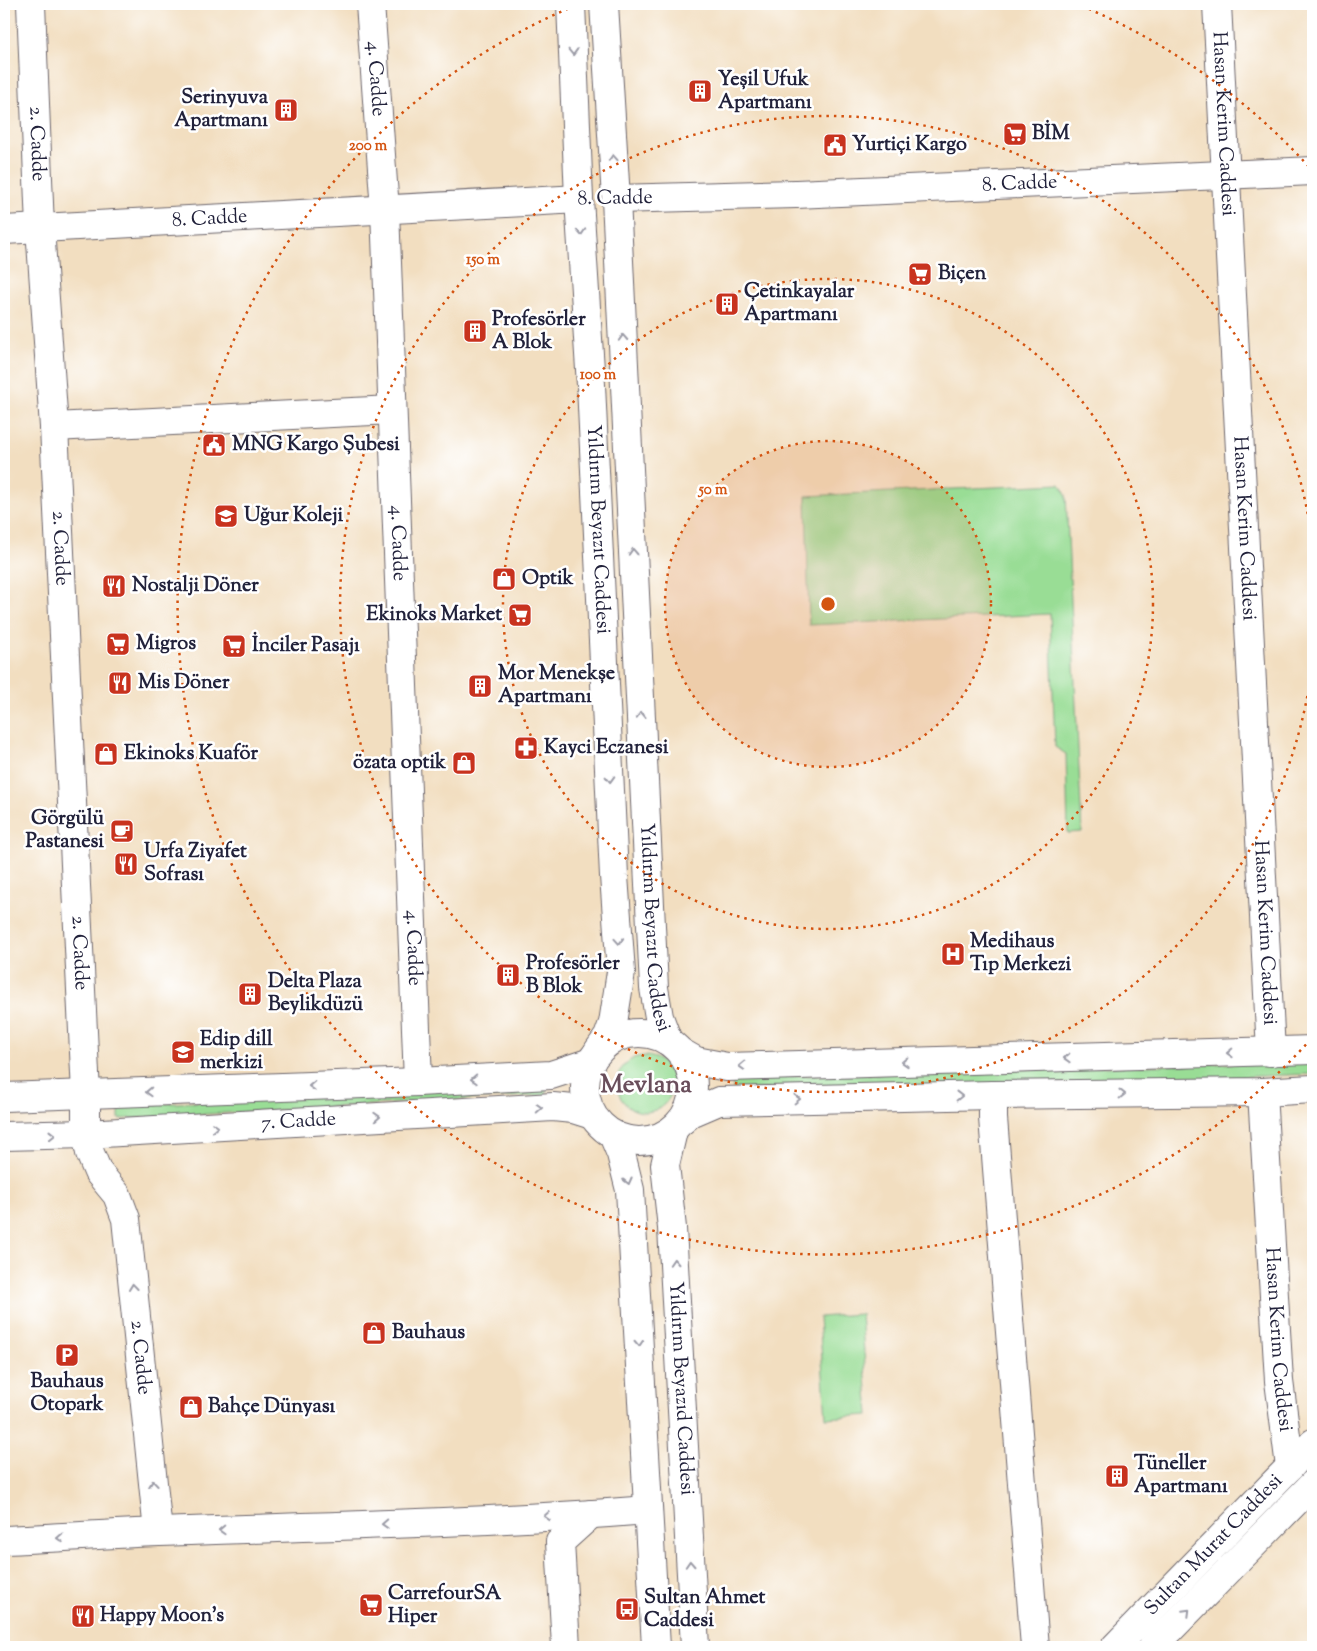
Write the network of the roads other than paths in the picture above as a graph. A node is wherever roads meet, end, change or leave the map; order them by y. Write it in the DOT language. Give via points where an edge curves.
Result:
graph roads {
  1 [pos="31,4"];
  2 [pos="370,4"];
  3 [pos="571,4"];
  4 [pos="604,4"];
  5 [pos="1217,4"];
  6 [pos="1313,171"];
  7 [pos="1226,174"];
  8 [pos="579,199"];
  9 [pos="616,199"];
  10 [pos="385,210"];
  11 [pos="40,228"];
  12 [pos="4,230"];
  13 [pos="392,410"];
  14 [pos="54,427"];
  15 [pos="675,1047"];
  16 [pos="1313,1050"];
  17 [pos="1271,1052"];
  18 [pos="594,1057"];
  19 [pos="418,1082"];
  20 [pos="1313,1089"];
  21 [pos="1262,1092"];
  22 [pos="86,1094"];
  23 [pos="993,1095"];
  24 [pos="4,1097"];
  25 [pos="592,1115"];
  26 [pos="678,1125"];
  27 [pos="86,1134"];
  28 [pos="613,1135"];
  29 [pos="4,1136"];
  30 [pos="1313,1443"];
  31 [pos="1290,1466"];
  32 [pos="1313,1484"];
  33 [pos="648,1510"];
  34 [pos="591,1514"];
  35 [pos="158,1532"];
  36 [pos="4,1540"];
  37 [pos="566,1647"];
  38 [pos="656,1647"];
  39 [pos="695,1647"];
  40 [pos="1035,1647"];
  41 [pos="1115,1647"];
  42 [pos="1153,1647"];
  1 -- 11 [label="main road, 2. Cadde"];
  2 -- 10 [label="main road, 4. Cadde"];
  3 -- 8 [label="main road, Yıldırım Beyazıt Caddesi, one-way"];
  9 -- 4 [label="main road, Yıldırım Beyazıt Caddesi, one-way"];
  5 -- 7 [label="main road, Hasan Kerim Caddesi"];
  6 -- 7 [label="main road, 8. Cadde"];
  7 -- 9 [label="main road, 8. Cadde" via="806,194"];
  7 -- 17 [label="main road, Hasan Kerim Caddesi"];
  8 -- 9 [label="main road, 8. Cadde"];
  8 -- 10 [label="main road, 8. Cadde"];
  8 -- 18 [label="main road, Yıldırım Beyazıt Caddesi, one-way" via="621,972 613,1023"];
  15 -- 9 [label="main road, Yıldırım Beyazıt Caddesi, one-way" via="659,1017 654,988"];
  10 -- 11 [label="main road, 8. Cadde"];
  10 -- 13 [label="main road, 4. Cadde"];
  11 -- 12 [label="main road, 8. Cadde"];
  11 -- 14 [label="main road, 2. Cadde"];
  13 -- 14 [label="main road"];
  13 -- 19 [label="main road, 4. Cadde"];
  14 -- 22 [label="main road, 2. Cadde"];
  17 -- 15 [label="main road, one-way" via="728,1067 696,1061"];
  15 -- 18 [label="main road" via="654,1035 639,1032 610,1041"];
  15 -- 26 [label="main road" via="691,1070 694,1087 691,1104"];
  16 -- 17 [label="main road"];
  18 -- 19 [label="main road, 7. Cadde, one-way" via="551,1075"];
  18 -- 25 [label="main road" via="586,1075 585,1089"];
  19 -- 22 [label="main road, 7. Cadde, one-way"];
  20 -- 21 [label="main road"];
  23 -- 21 [label="main road, one-way"];
  21 -- 31 [label="main road, Hasan Kerim Caddesi" via="1279,1382"];
  22 -- 24 [label="main road, 7. Cadde"];
  22 -- 27 [label="main road, 2. Cadde"];
  26 -- 23 [label="main road, one-way" via="690,1113 719,1101"];
  23 -- 40 [label="main road"];
  27 -- 25 [label="main road, 7. Cadde, one-way" via="552,1107"];
  25 -- 28 [label="main road"];
  26 -- 28 [label="main road" via="657,1138 642,1142"];
  39 -- 26 [label="main road, Yıldırım Beyazıd Caddesi, one-way" via="672,1237 665,1165"];
  29 -- 27 [label="main road, 7. Cadde, one-way"];
  35 -- 27 [label="main road, 2. Cadde, one-way" via="126,1219 117,1195 98,1172"];
  28 -- 33 [label="main road, Yıldırım Beyazıd Caddesi, one-way" via="630,1190"];
  30 -- 31 [label="main road, Sultan Murat Caddesi"];
  31 -- 41 [label="main road, Sultan Murat Caddesi"];
  42 -- 32 [label="main road, Sultan Murat Caddesi, one-way"];
  33 -- 34 [label="main road"];
  33 -- 38 [label="main road, Yıldırım Beyazıd Caddesi"];
  34 -- 35 [label="main road, one-way"];
  34 -- 37 [label="main road" via="560,1542"];
  35 -- 36 [label="main road, one-way"];
}
